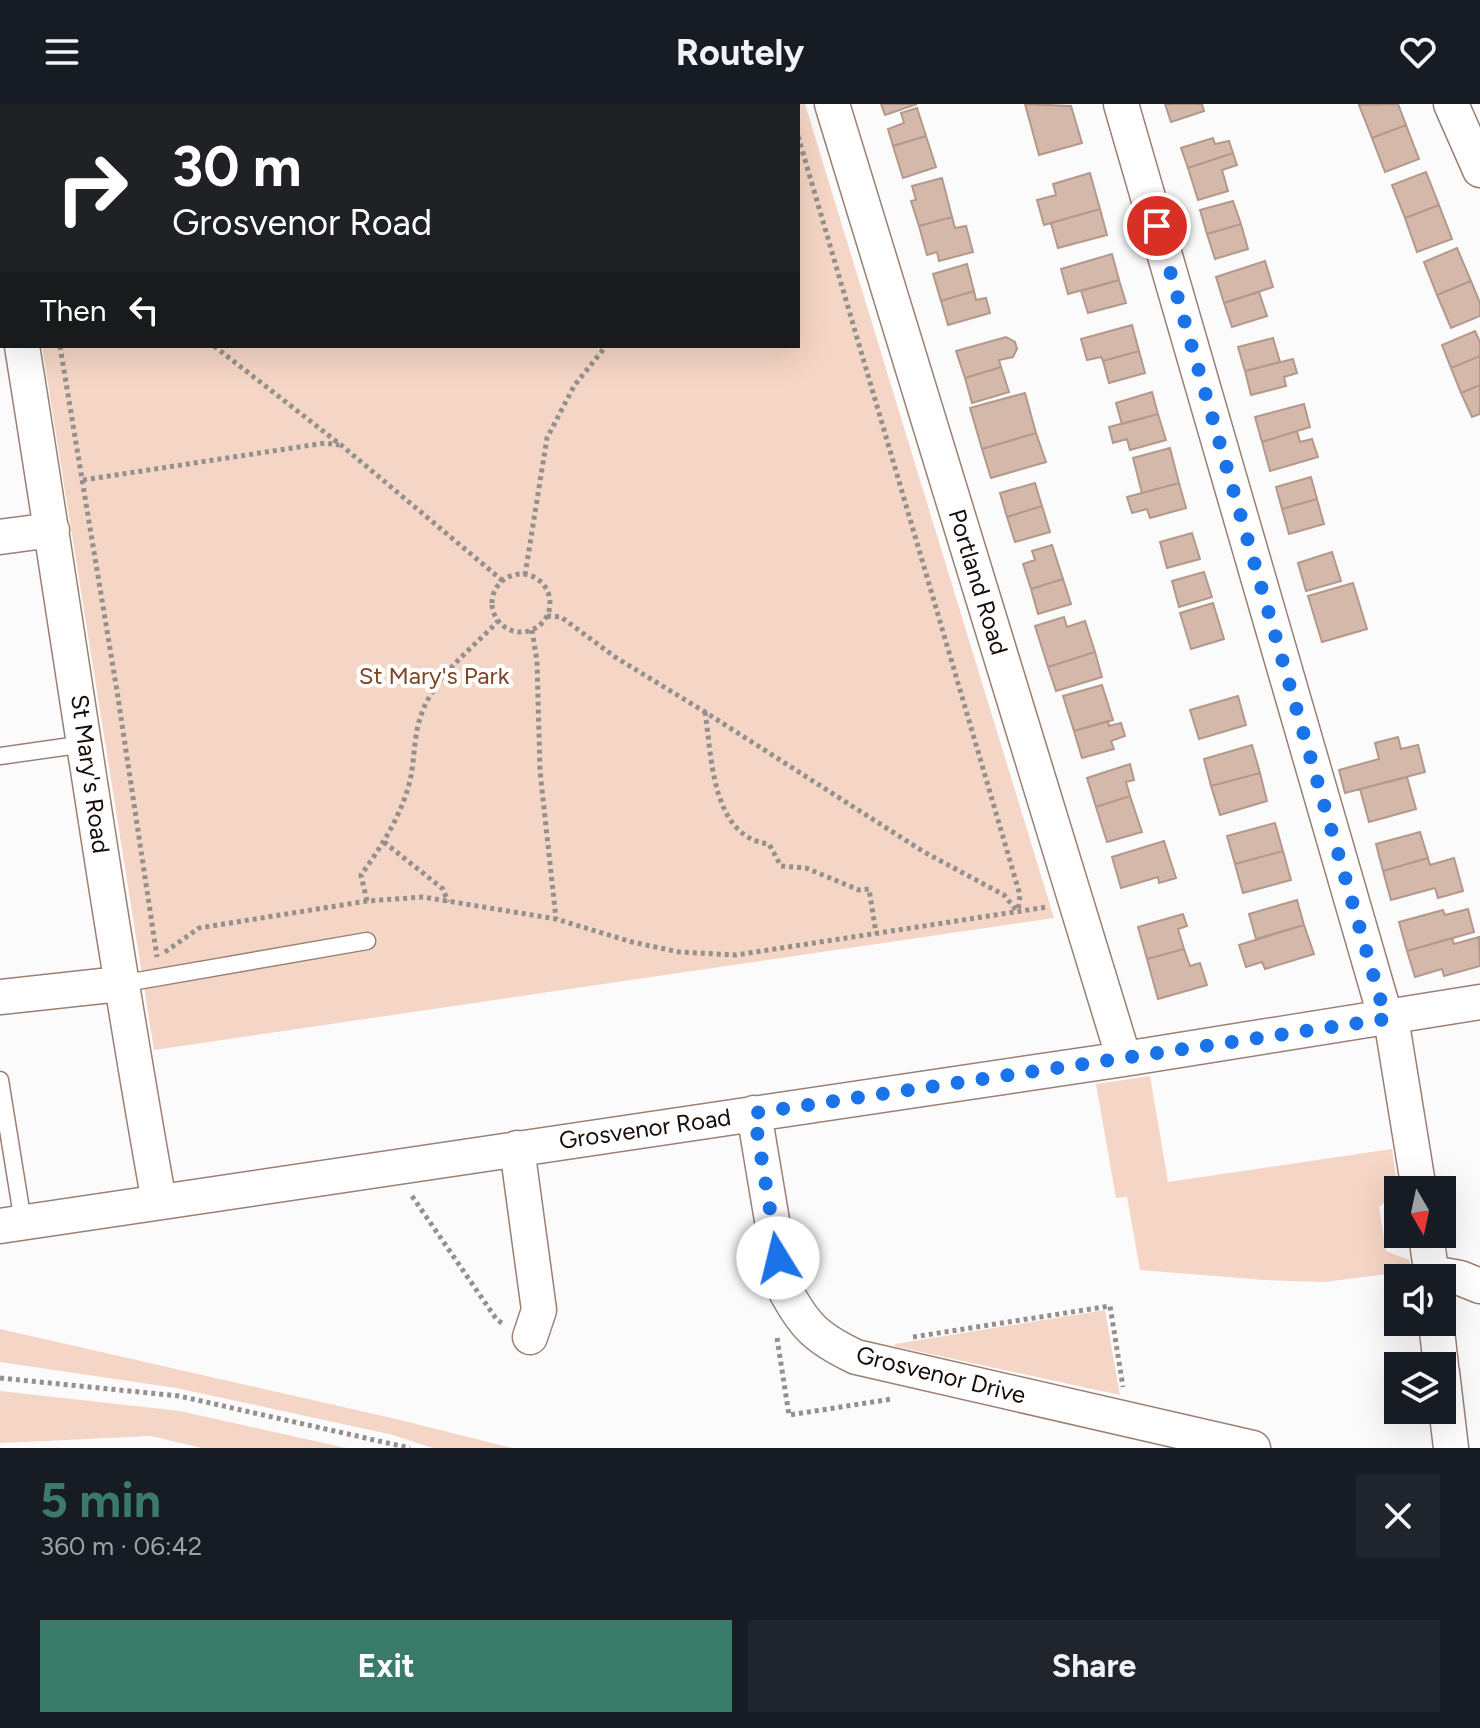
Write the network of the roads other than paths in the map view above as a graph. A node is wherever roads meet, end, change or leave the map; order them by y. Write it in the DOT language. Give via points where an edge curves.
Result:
graph roads {
  1 [pos="832,104"];
  2 [pos="1121,104"];
  3 [pos="1451,104"];
  4 [pos="1480,170"];
  5 [pos="22,348"];
  6 [pos="52,530"];
  7 [pos="0,537"];
  8 [pos="86,744"];
  9 [pos="0,756"];
  10 [pos="367,941"];
  11 [pos="120,984"];
  12 [pos="0,997"];
  13 [pos="1480,1002"];
  14 [pos="1388,1018"];
  15 [pos="1124,1059"];
  16 [pos="0,1080"];
  17 [pos="2,1107"];
  18 [pos="754,1113"];
  19 [pos="517,1148"];
  20 [pos="1416,1176"];
  21 [pos="159,1202"];
  22 [pos="12,1224"];
  23 [pos="1456,1278"];
  24 [pos="1480,1286"];
  25 [pos="530,1337"];
  26 [pos="1448,1424"];
  27 [pos="1253,1448"];
  28 [pos="1451,1448"];
  1 -- 15 [label="street, Portland Road"];
  2 -- 14 [label="street"];
  3 -- 4 [label="street"];
  5 -- 6 [label="street, St Mary's Road"];
  6 -- 7 [label="street"];
  6 -- 8 [label="street, St Mary's Road"];
  8 -- 9 [label="lane"];
  8 -- 11 [label="street, St Mary's Road"];
  10 -- 11 [label="lane"];
  11 -- 12 [label="street"];
  11 -- 21 [label="street, St Mary's Road"];
  13 -- 14 [label="street, Grosvenor Road"];
  14 -- 15 [label="street, Grosvenor Road"];
  14 -- 20 [label="street"];
  15 -- 18 [label="street, Grosvenor Road"];
  16 -- 17 [label="lane"];
  17 -- 22 [label="lane"];
  18 -- 19 [label="street, Grosvenor Road"];
  18 -- 27 [label="street, Grosvenor Drive" via="783,1286 812,1331 833,1346 856,1357"];
  19 -- 21 [label="street, Grosvenor Road"];
  19 -- 25 [label="street" via="539,1310"];
  21 -- 22 [label="street, Grosvenor Road"];
  23 -- 24 [label="street"];
  26 -- 28 [label="street"];
}
